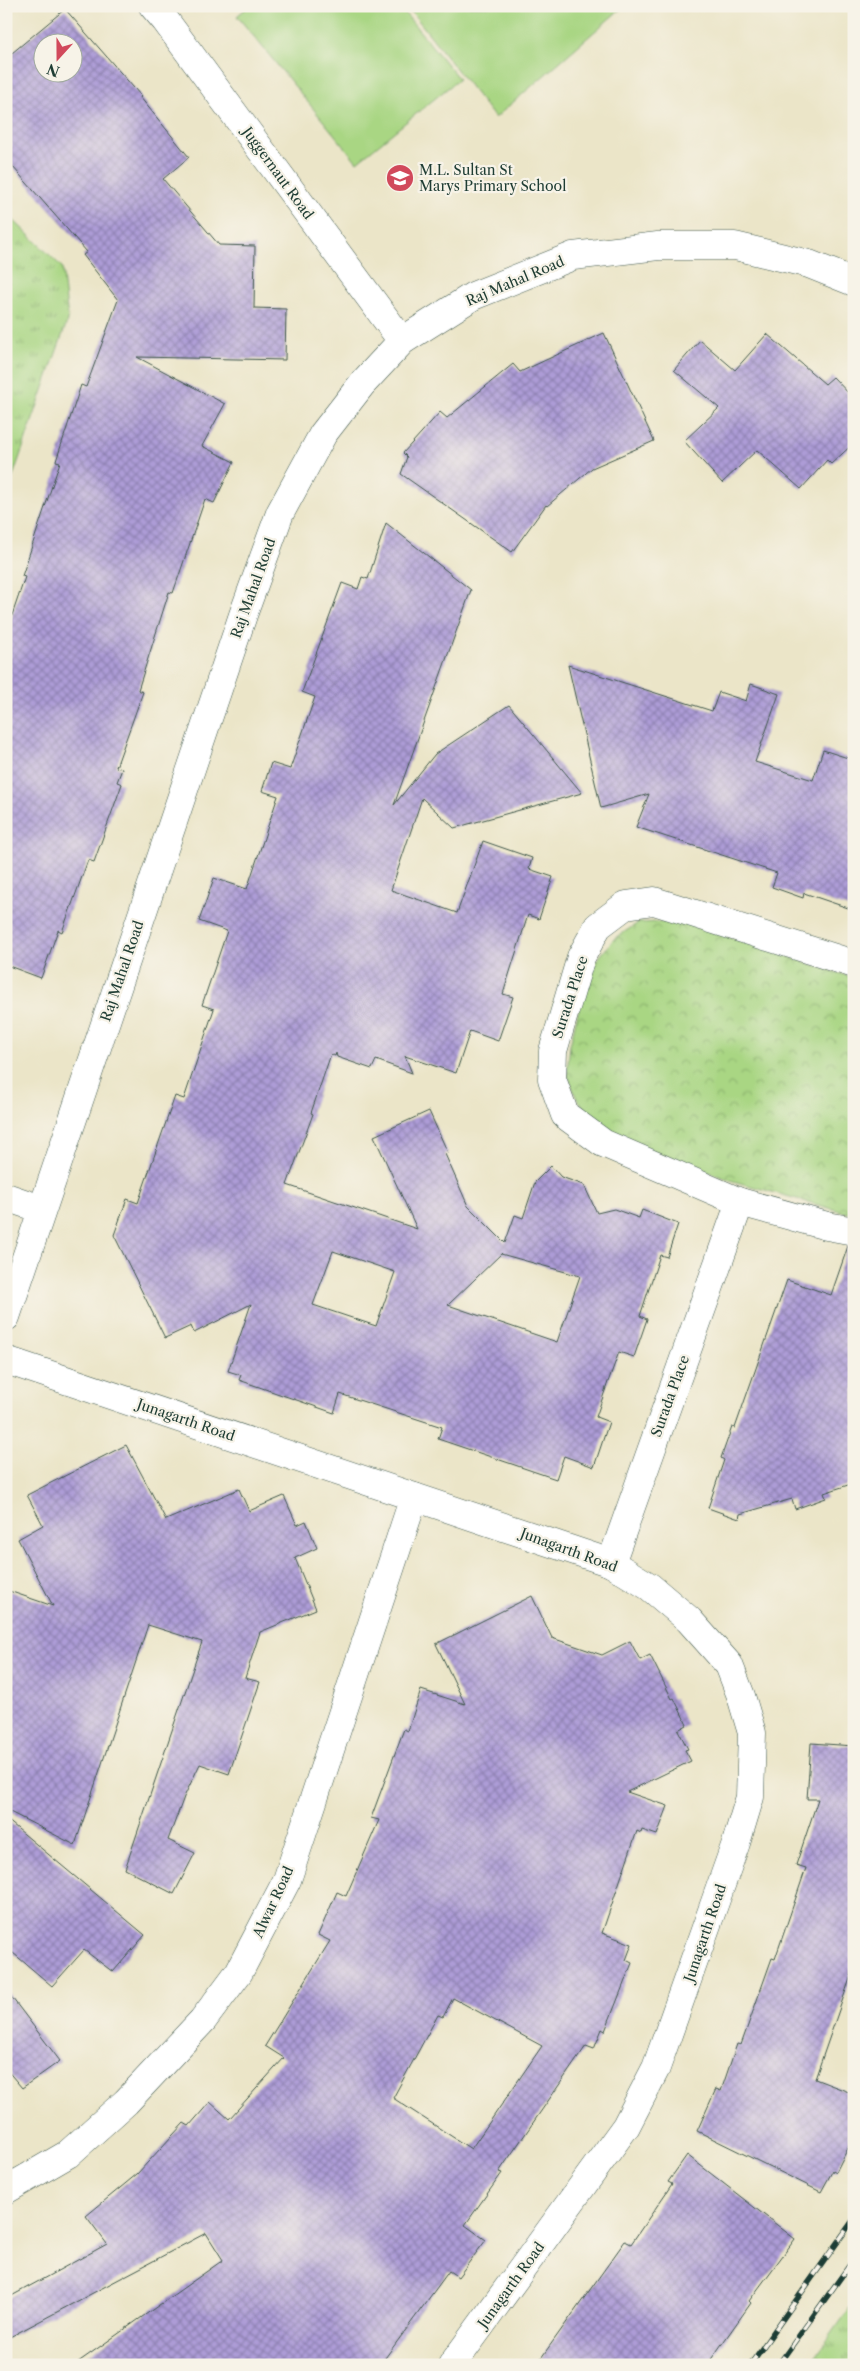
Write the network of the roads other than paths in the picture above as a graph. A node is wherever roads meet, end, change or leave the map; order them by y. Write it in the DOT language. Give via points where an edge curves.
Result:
graph roads {
  1 [pos="153,6"];
  2 [pos="854,282"];
  3 [pos="402,341"];
  4 [pos="854,964"];
  5 [pos="6,1197"];
  6 [pos="740,1202"];
  7 [pos="41,1209"];
  8 [pos="854,1231"];
  9 [pos="6,1317"];
  10 [pos="6,1360"];
  11 [pos="414,1497"];
  12 [pos="611,1563"];
  13 [pos="6,2190"];
  14 [pos="452,2365"];
  1 -- 3 [label="street, Juggernaut Road"];
  2 -- 3 [label="street, Raj Mahal Road" via="809,264 735,246 658,246 573,256 473,296"];
  3 -- 7 [label="street, Raj Mahal Road" via="322,434 280,513"];
  4 -- 6 [label="street, Surada Place" via="654,901 626,905 598,926 582,958 553,1050 552,1079 565,1115 603,1143"];
  5 -- 7 [label="street"];
  6 -- 8 [label="street, Surada Place"];
  6 -- 12 [label="street, Surada Place"];
  7 -- 9 [label="street, Raj Mahal Road"];
  10 -- 11 [label="street, Junagarth Road"];
  11 -- 12 [label="street, Junagarth Road"];
  11 -- 13 [label="street, Alwar Road" via="287,1880 238,1972 203,2020 126,2102 68,2154"];
  12 -- 14 [label="street, Junagarth Road" via="650,1587 689,1620 728,1665 752,1733 750,1797 679,2007 656,2068 626,2126"];
}
